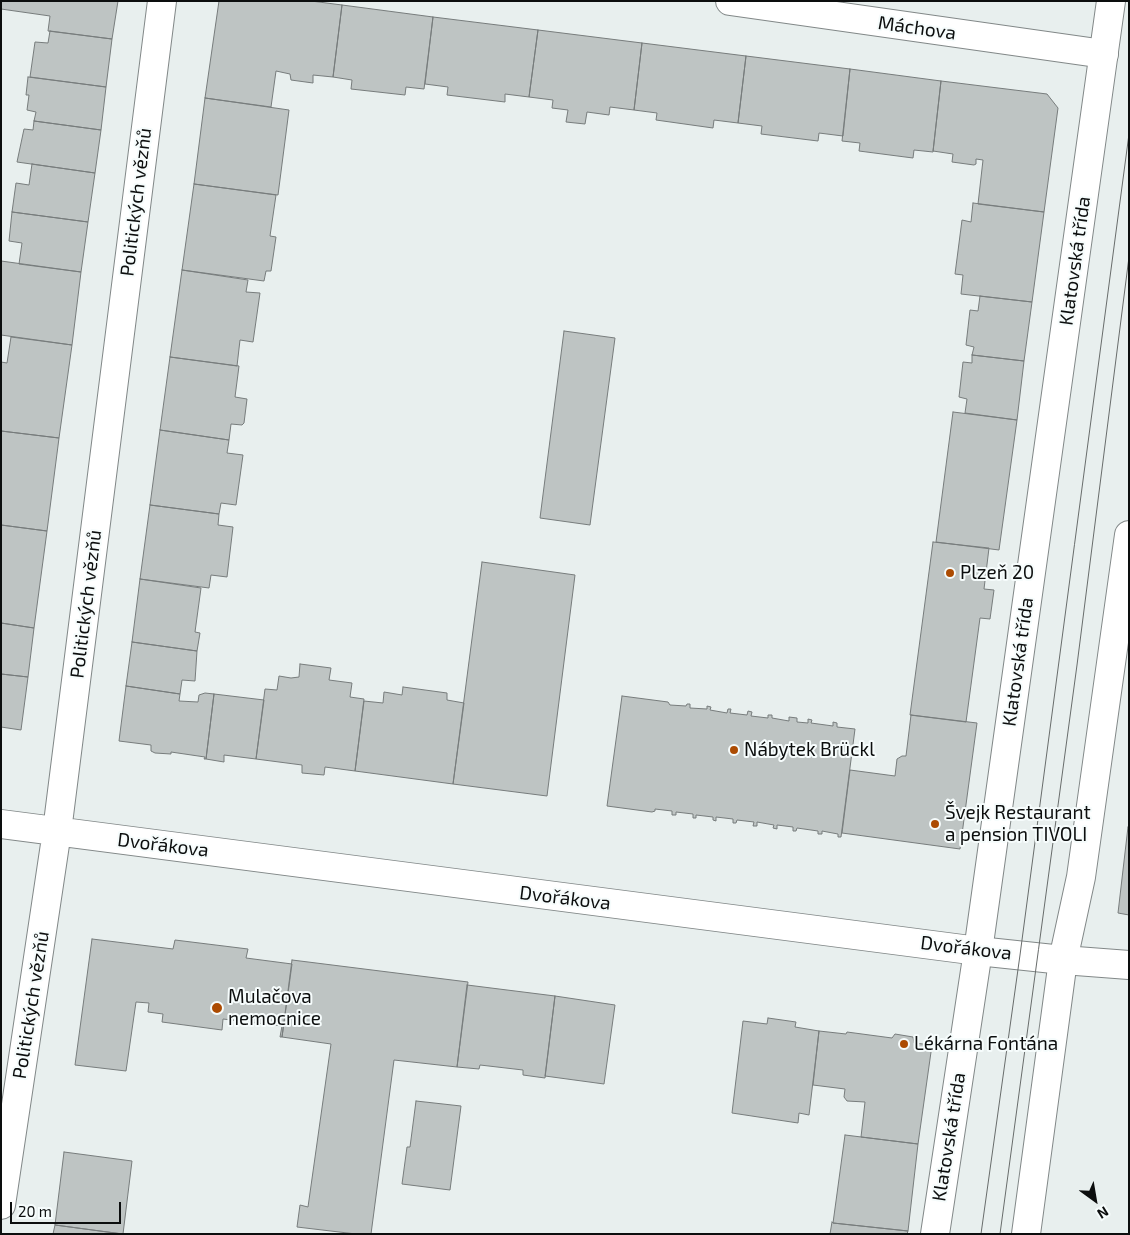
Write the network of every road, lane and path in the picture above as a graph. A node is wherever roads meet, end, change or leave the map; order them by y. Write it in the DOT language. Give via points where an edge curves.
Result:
graph roads {
  1 [pos="162,1"];
  2 [pos="730,1"];
  3 [pos="1111,1"];
  4 [pos="1104,54"];
  5 [pos="1129,535"];
  6 [pos="1,824"];
  7 [pos="58,831"];
  8 [pos="978,950"];
  9 [pos="1063,960"];
  10 [pos="1129,965"];
  11 [pos="1,1204"];
  12 [pos="935,1234"];
  13 [pos="1026,1234"];
  1 -- 7 [label="street, Politických vězňů"];
  2 -- 4 [label="street, Máchova"];
  3 -- 4 [label="street, Klatovská třída"];
  4 -- 8 [label="street, Klatovská třída"];
  5 -- 9 [label="street" via="1081,877"];
  6 -- 7 [label="street, Dvořákova"];
  7 -- 8 [label="street, Dvořákova"];
  7 -- 11 [label="street, Politických vězňů"];
  8 -- 9 [label="street, Dvořákova"];
  8 -- 12 [label="street, Klatovská třída"];
  9 -- 10 [label="street, Dvořákova"];
  9 -- 13 [label="street"];
}
